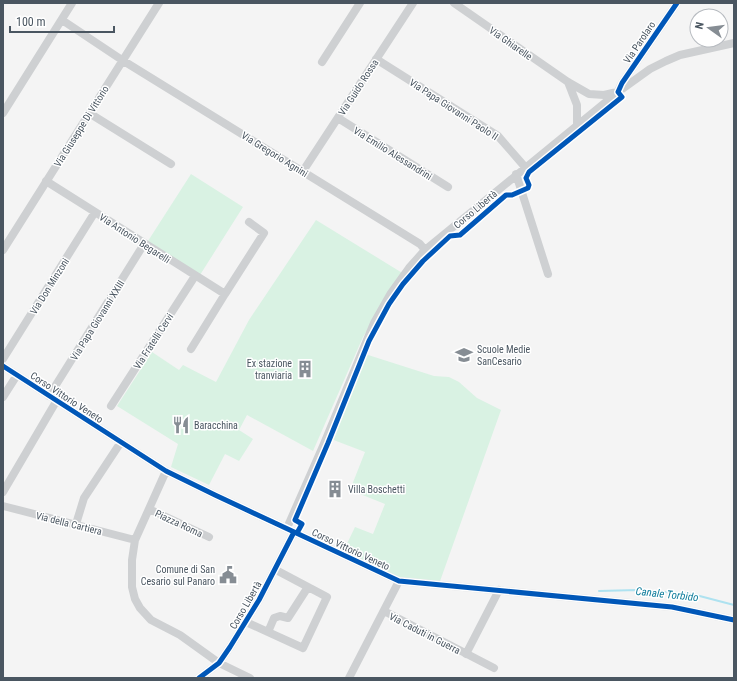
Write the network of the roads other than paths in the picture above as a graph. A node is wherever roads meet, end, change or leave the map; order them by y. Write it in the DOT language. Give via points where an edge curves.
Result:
graph roads {
  1 [pos="72,3"];
  2 [pos="159,3"];
  3 [pos="360,3"];
  4 [pos="413,3"];
  5 [pos="454,3"];
  6 [pos="677,3"];
  7 [pos="62,20"];
  8 [pos="734,43"];
  9 [pos="376,59"];
  10 [pos="122,60"];
  11 [pos="322,62"];
  12 [pos="568,82"];
  13 [pos="618,92"];
  14 [pos="589,94"];
  15 [pos="577,105"];
  16 [pos="594,111"];
  17 [pos="3,113"];
  18 [pos="89,113"];
  19 [pos="338,118"];
  20 [pos="577,126"];
  21 [pos="171,164"];
  22 [pos="525,167"];
  23 [pos="303,171"];
  24 [pos="516,174"];
  25 [pos="46,181"];
  26 [pos="448,187"];
  27 [pos="95,212"];
  28 [pos="249,222"];
  29 [pos="144,244"];
  30 [pos="3,250"];
  31 [pos="425,250"];
  32 [pos="548,274"];
  33 [pos="195,276"];
  34 [pos="225,294"];
  35 [pos="191,349"];
  36 [pos="3,359"];
  37 [pos="3,366"];
  38 [pos="17,375"];
  39 [pos="3,396"];
  40 [pos="53,398"];
  41 [pos="111,406"];
  42 [pos="121,442"];
  43 [pos="166,470"];
  44 [pos="3,492"];
  45 [pos="3,506"];
  46 [pos="149,509"];
  47 [pos="76,524"];
  48 [pos="291,530"];
  49 [pos="209,537"];
  50 [pos="135,540"];
  51 [pos="276,570"];
  52 [pos="399,581"];
  53 [pos="308,587"];
  54 [pos="499,590"];
  55 [pos="384,612"];
  56 [pos="734,620"];
  57 [pos="246,622"];
  58 [pos="268,632"];
  59 [pos="466,654"];
  60 [pos="220,663"];
  61 [pos="494,668"];
  62 [pos="352,677"];
  63 [pos="199,678"];
  64 [pos="250,678"];
  1 -- 7 [label="street"];
  2 -- 10 [label="street, Via Giuseppe Di Vittorio"];
  3 -- 11 [label="street"];
  4 -- 9 [label="street, Via Guido Rossa"];
  5 -- 12 [label="street, Via Ghiarelle"];
  6 -- 13 [label="street, Via Parolaro"];
  7 -- 10 [label="street, Via Gregorio Agnini"];
  7 -- 17 [label="street"];
  8 -- 13 [label="street, Corso Libertà" via="680,55 650,70"];
  9 -- 19 [label="street, Via Guido Rossa"];
  9 -- 22 [label="street, Via Papa Giovanni Paolo II" via="498,136"];
  10 -- 18 [label="street, Via Giuseppe Di Vittorio"];
  10 -- 23 [label="street, Via Gregorio Agnini"];
  12 -- 14 [label="street, Via Ghiarelle"];
  12 -- 15 [label="street"];
  13 -- 14 [label="street, Via Ghiarelle" via="604,95"];
  13 -- 16 [label="street, Corso Libertà"];
  14 -- 16 [label="street"];
  15 -- 16 [label="street" via="584,110"];
  15 -- 20 [label="street"];
  16 -- 20 [label="street, Corso Libertà"];
  18 -- 21 [label="street"];
  18 -- 25 [label="street, Via Giuseppe Di Vittorio"];
  19 -- 23 [label="street, Via Guido Rossa"];
  19 -- 26 [label="street, Via Emilio Alessandrini"];
  20 -- 22 [label="street, Corso Libertà"];
  22 -- 24 [label="street, Corso Libertà"];
  23 -- 31 [label="street, Via Gregorio Agnini" via="420,244"];
  24 -- 31 [label="street, Corso Libertà"];
  24 -- 32 [label="street"];
  25 -- 27 [label="street, Via Antonio Begarelli"];
  25 -- 30 [label="street, Via Giuseppe Di Vittorio"];
  27 -- 29 [label="street, Via Antonio Begarelli"];
  27 -- 36 [label="street, Via Don Minzoni"];
  28 -- 34 [label="street" via="264,233"];
  29 -- 33 [label="street, Via Antonio Begarelli"];
  29 -- 40 [label="street, Via Papa Giovanni XXIII"];
  31 -- 48 [label="street, Corso Libertà" via="391,293 374,323"];
  33 -- 34 [label="street, Via Antonio Begarelli"];
  33 -- 41 [label="street, Via Fratelli Cervi"];
  34 -- 35 [label="street"];
  37 -- 38 [label="street, Corso Vittorio Veneto"];
  38 -- 39 [label="street"];
  38 -- 40 [label="street, Corso Vittorio Veneto"];
  40 -- 42 [label="street, Corso Vittorio Veneto"];
  40 -- 44 [label="street, Via Papa Giovanni XXIII"];
  42 -- 43 [label="street, Corso Vittorio Veneto"];
  42 -- 47 [label="street" via="84,498"];
  43 -- 46 [label="street"];
  43 -- 48 [label="street, Corso Vittorio Veneto"];
  45 -- 50 [label="street, Via della Cartiera"];
  46 -- 49 [label="street, Piazza Roma"];
  46 -- 50 [label="street"];
  48 -- 51 [label="street, Corso Libertà"];
  48 -- 52 [label="street, Corso Vittorio Veneto"];
  50 -- 60 [label="street" via="132,587 140,608 151,620 180,635"];
  51 -- 53 [label="street"];
  51 -- 57 [label="street, Corso Libertà"];
  52 -- 54 [label="street, Corso Vittorio Veneto"];
  52 -- 55 [label="street"];
  53 -- 58 [label="street" via="288,618 274,618"];
  53 -- 58 [label="street" via="327,597 303,648"];
  54 -- 56 [label="street, Corso Vittorio Veneto" via="672,607"];
  54 -- 59 [label="street, Via Caduti in Guerra"];
  55 -- 59 [label="street, Via Caduti in Guerra"];
  55 -- 62 [label="street"];
  57 -- 58 [label="street"];
  57 -- 60 [label="street, Corso Libertà"];
  59 -- 61 [label="street, Via Caduti in Guerra"];
  60 -- 63 [label="street, Corso Libertà"];
  60 -- 64 [label="street"];
}
